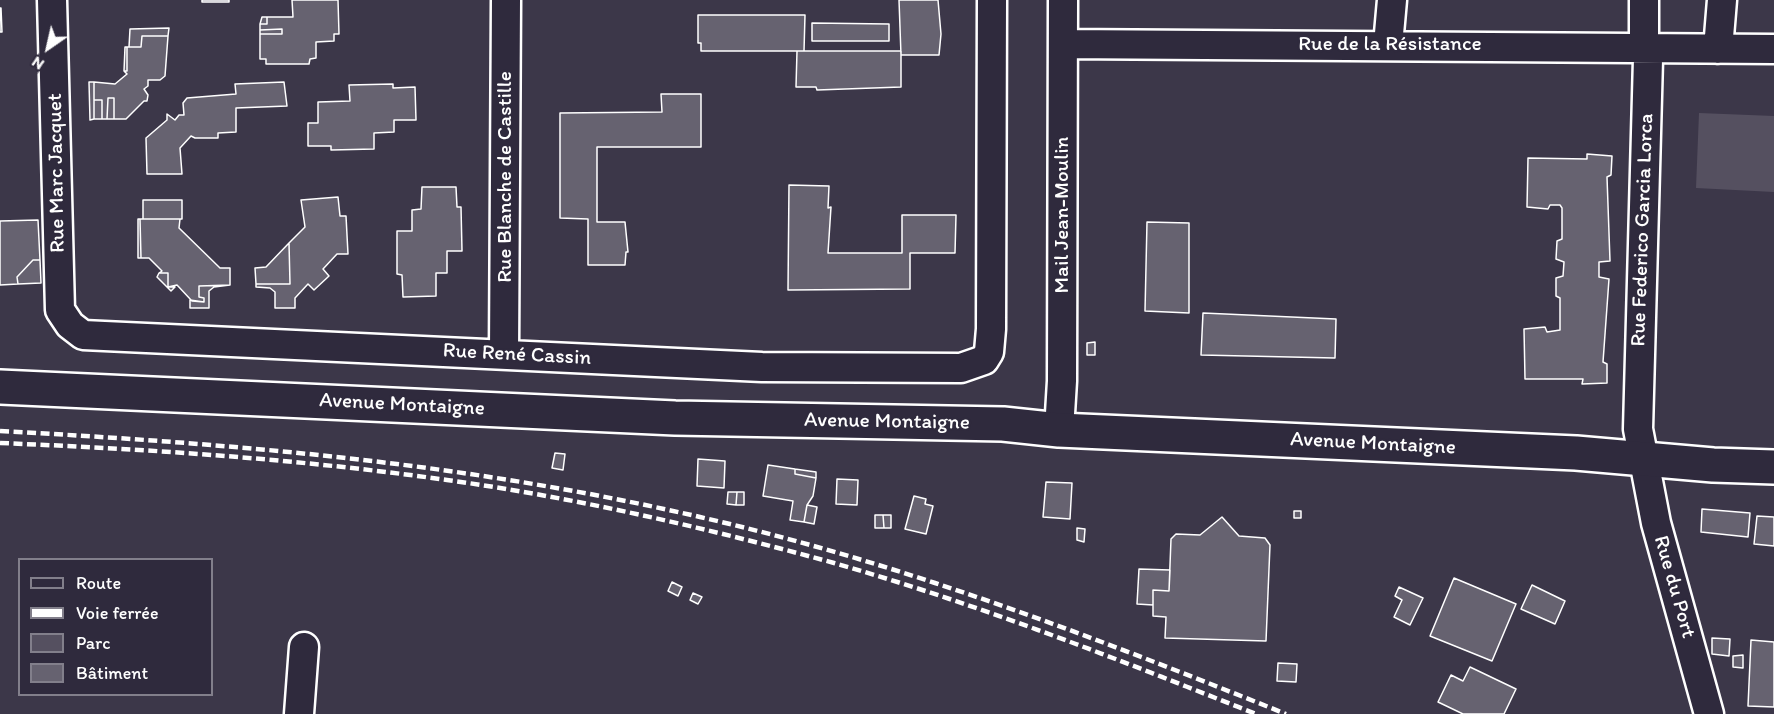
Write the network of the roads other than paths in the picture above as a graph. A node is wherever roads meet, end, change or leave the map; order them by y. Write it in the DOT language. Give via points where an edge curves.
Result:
graph roads {
  1 [pos="52,0"];
  2 [pos="506,0"];
  3 [pos="992,0"];
  4 [pos="1063,0"];
  5 [pos="1392,0"];
  6 [pos="1644,0"];
  7 [pos="1722,0"];
  8 [pos="1063,44"];
  9 [pos="1388,45"];
  10 [pos="1646,48"];
  11 [pos="1718,49"];
  12 [pos="1774,49"];
  13 [pos="60,310"];
  14 [pos="504,353"];
  15 [pos="0,387"];
  16 [pos="1059,430"];
  17 [pos="1645,459"];
  18 [pos="1774,467"];
  19 [pos="304,647"];
  20 [pos="298,714"];
  21 [pos="1710,714"];
  1 -- 13 [label="street, Rue Marc Jacquet"];
  2 -- 14 [label="street, Rue Blanche de Castille"];
  3 -- 14 [label="street, Rue René Cassin" via="991,329 989,352 984,360 961,368 762,367"];
  4 -- 8 [label="street, Mail Jean-Moulin"];
  5 -- 9 [label="street"];
  6 -- 10 [label="street, Rue Federico Garcia Lorca"];
  7 -- 11 [label="street"];
  8 -- 9 [label="street, Rue de la Résistance"];
  8 -- 16 [label="street, Mail Jean-Moulin"];
  9 -- 10 [label="street, Rue de la Résistance"];
  10 -- 11 [label="street, Rue de la Résistance"];
  10 -- 17 [label="street, Rue Federico Garcia Lorca" via="1638,429"];
  11 -- 12 [label="street, Rue de la Résistance"];
  13 -- 14 [label="street, Rue René Cassin" via="83,335"];
  15 -- 16 [label="main road, Avenue Montaigne" via="663,417 1003,424"];
  16 -- 17 [label="main road, Avenue Montaigne"];
  17 -- 18 [label="main road, Avenue Montaigne"];
  17 -- 21 [label="street, Rue du Port" via="1656,523"];
  19 -- 20 [label="street"];
}
